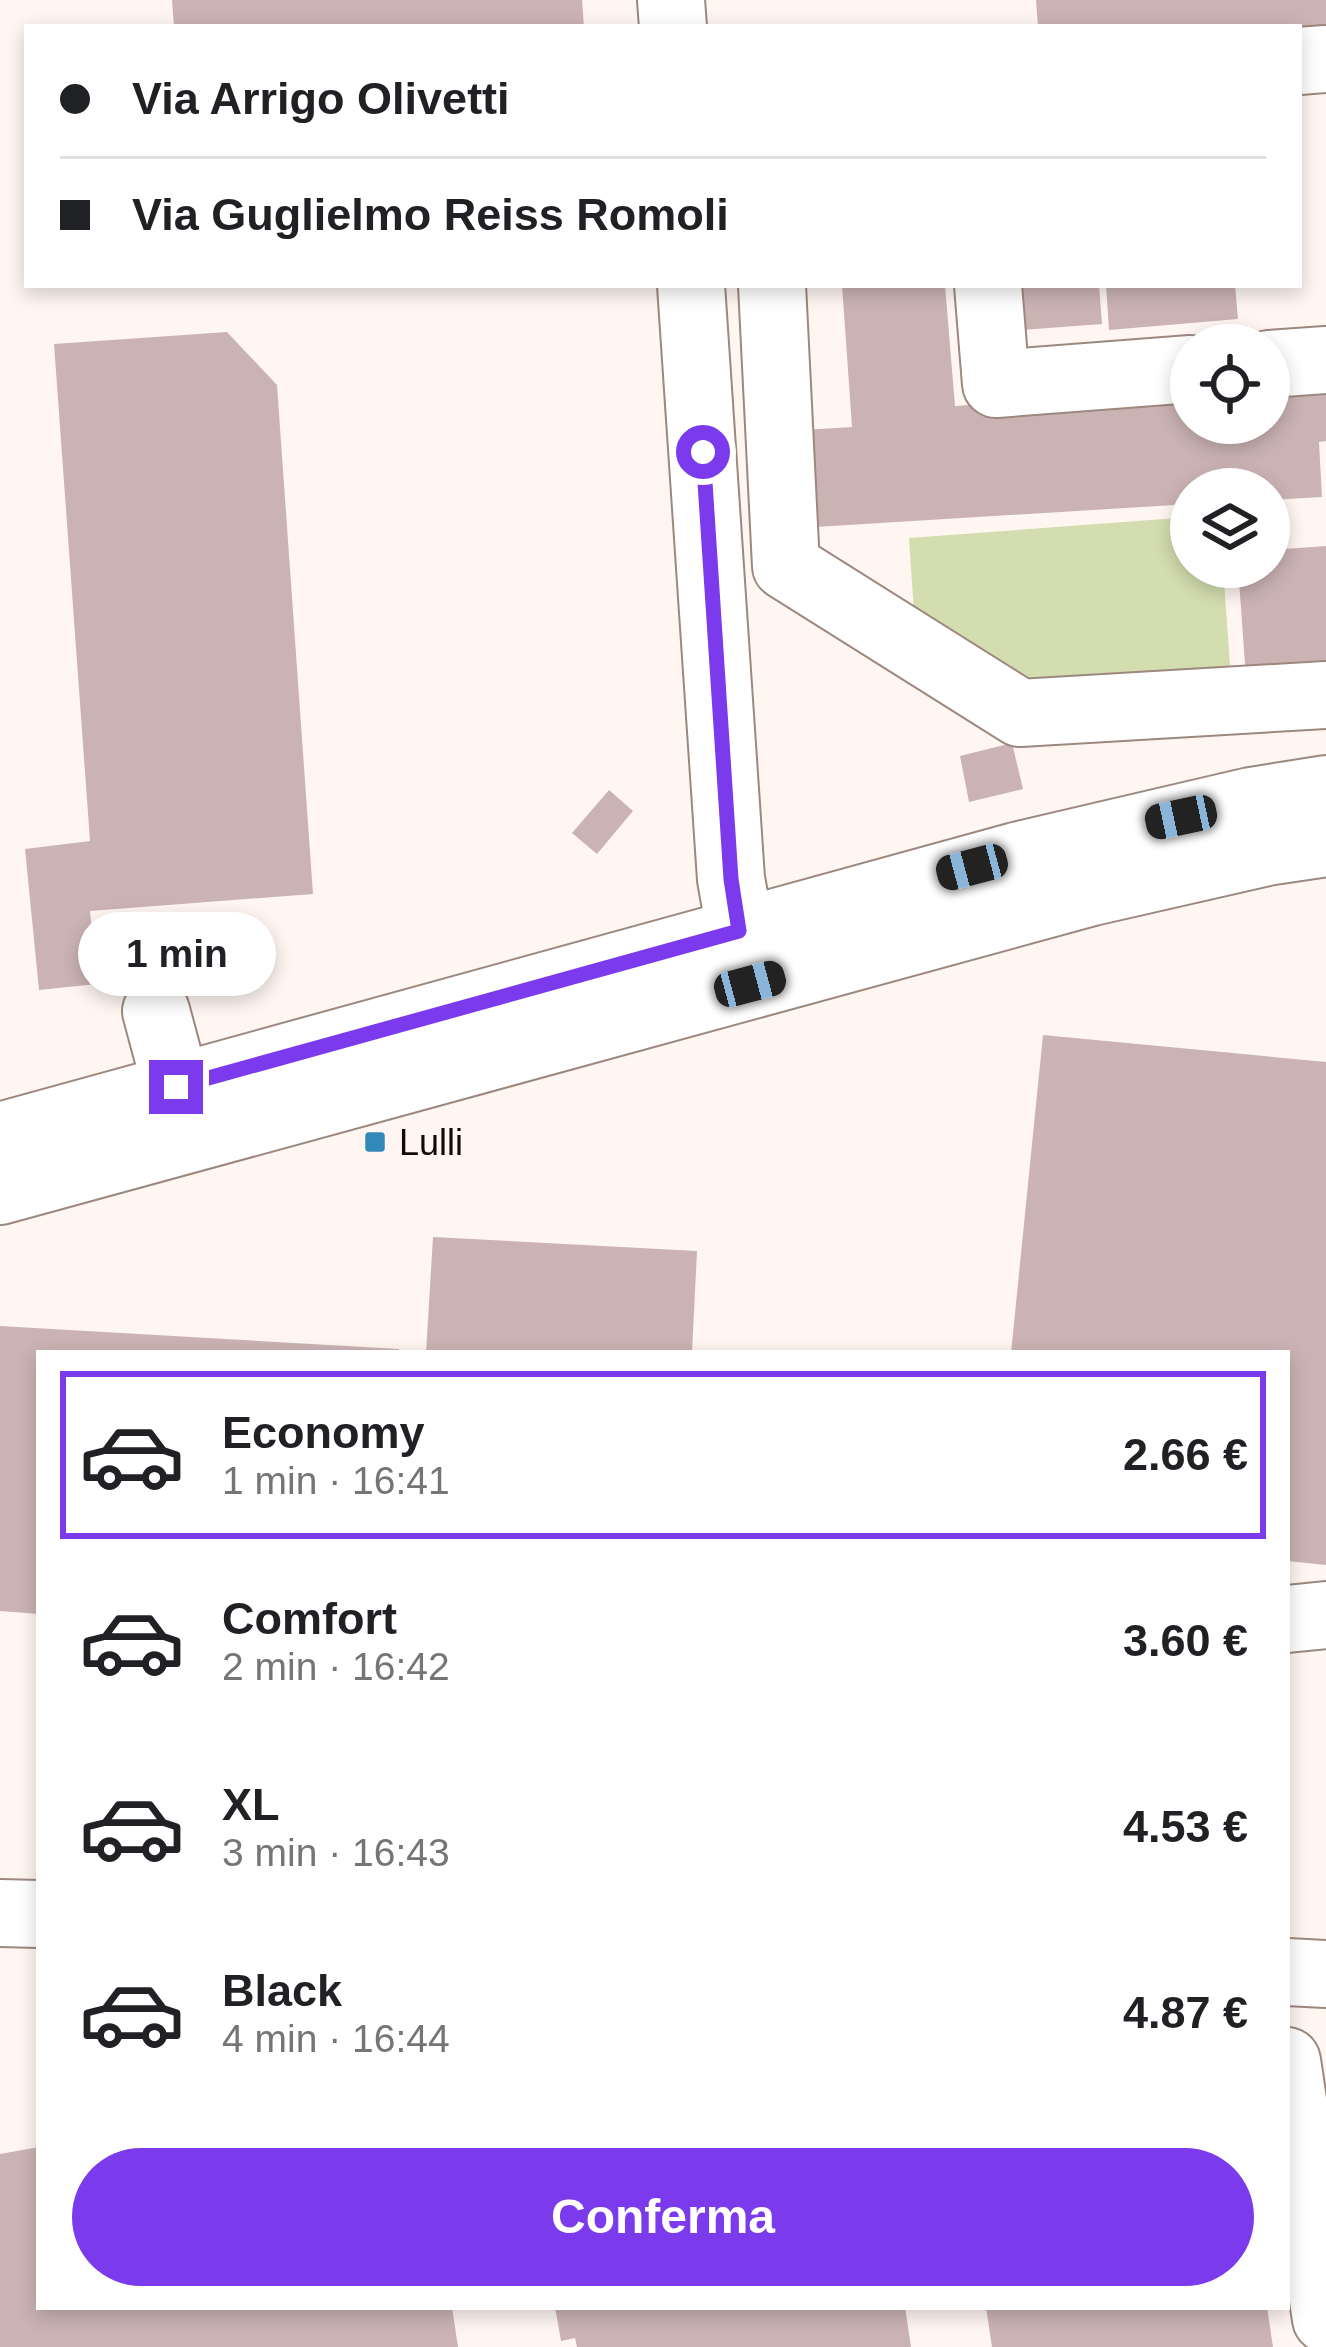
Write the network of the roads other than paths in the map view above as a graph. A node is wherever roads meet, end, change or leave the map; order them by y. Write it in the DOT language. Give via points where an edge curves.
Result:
graph roads {
  1 [pos="691,288"];
  2 [pos="772,288"];
  3 [pos="988,288"];
  4 [pos="1326,359"];
  5 [pos="1290,362"];
  6 [pos="1170,371"];
  7 [pos="1326,695"];
  8 [pos="1326,789"];
  9 [pos="1326,843"];
  10 [pos="744,957"];
  11 [pos="156,1011"];
  12 [pos="183,1113"];
  13 [pos="0,1136"];
  14 [pos="0,1191"];
  15 [pos="1326,1615"];
  16 [pos="1290,1619"];
  17 [pos="0,1912"];
  18 [pos="36,1914"];
  19 [pos="1290,1972"];
  20 [pos="1326,1974"];
  21 [pos="1290,2081"];
  22 [pos="1326,2319"];
  1 -- 10 [label="main road" via="731,879"];
  2 -- 7 [label="main road" via="786,566 1020,713"];
  3 -- 6 [label="main road" via="996,383"];
  4 -- 5 [label="main road"];
  8 -- 10 [label="main road" via="1059,845"];
  9 -- 10 [label="main road"];
  10 -- 12 [label="main road"];
  11 -- 12 [label="main road"];
  12 -- 13 [label="main road"];
  12 -- 14 [label="main road"];
  15 -- 16 [label="main road"];
  17 -- 18 [label="main road"];
  19 -- 20 [label="main road"];
  21 -- 22 [label="main road"];
}
